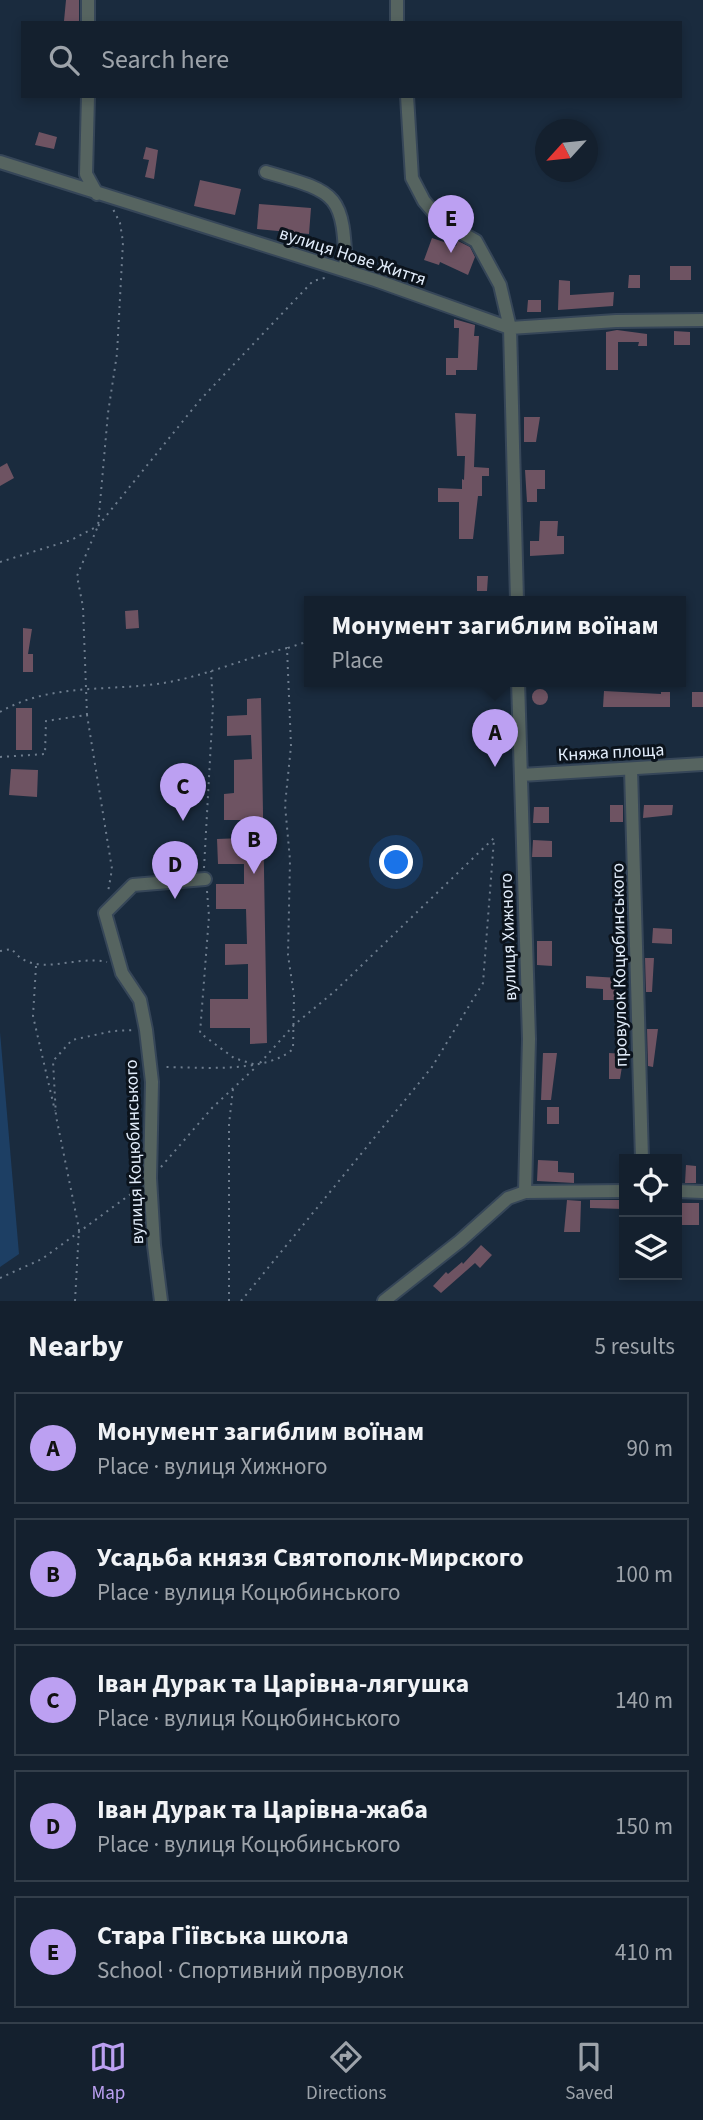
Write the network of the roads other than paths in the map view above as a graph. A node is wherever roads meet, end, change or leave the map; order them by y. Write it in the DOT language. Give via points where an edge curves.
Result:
graph roads {
  1 [pos="88,0"];
  2 [pos="397,0"];
  3 [pos="88,21"];
  4 [pos="397,21"];
  5 [pos="88,98"];
  6 [pos="407,98"];
  7 [pos="0,162"];
  8 [pos="266,172"];
  9 [pos="97,194"];
  10 [pos="346,271"];
  11 [pos="703,320"];
  12 [pos="510,328"];
  13 [pos="517,596"];
  14 [pos="518,687"];
  15 [pos="703,764"];
  16 [pos="631,769"];
  17 [pos="521,775"];
  18 [pos="205,879"];
  19 [pos="642,1154"];
  20 [pos="619,1191"];
  21 [pos="682,1191"];
  22 [pos="525,1192"];
  23 [pos="703,1192"];
  24 [pos="162,1301"];
  25 [pos="384,1301"];
  1 -- 3 [label="street"];
  2 -- 4 [label="street"];
  5 -- 9 [label="street" via="86,174"];
  6 -- 12 [label="street" via="412,178 442,222 477,241 500,285"];
  7 -- 9 [label="street, вулиця Нове Життя"];
  8 -- 10 [label="street" via="328,192 346,234"];
  9 -- 10 [label="street, вулиця Нове Життя"];
  10 -- 12 [label="street, вулиця Нове Життя"];
  11 -- 12 [label="street, вулиця Нове Життя"];
  12 -- 13 [label="street"];
  14 -- 17 [label="street, вулиця Хижного"];
  15 -- 16 [label="street, Княжа площа"];
  16 -- 17 [label="street, Княжа площа"];
  16 -- 19 [label="street, провулок Коцюбинського"];
  17 -- 22 [label="street, вулиця Хижного" via="529,1039"];
  18 -- 24 [label="street, вулиця Коцюбинського" via="133,885 105,913 121,973 140,1000 146,1030 151,1067 153,1245"];
  20 -- 22 [label="street"];
  21 -- 23 [label="street"];
  22 -- 25 [label="street" via="508,1198"];
}
